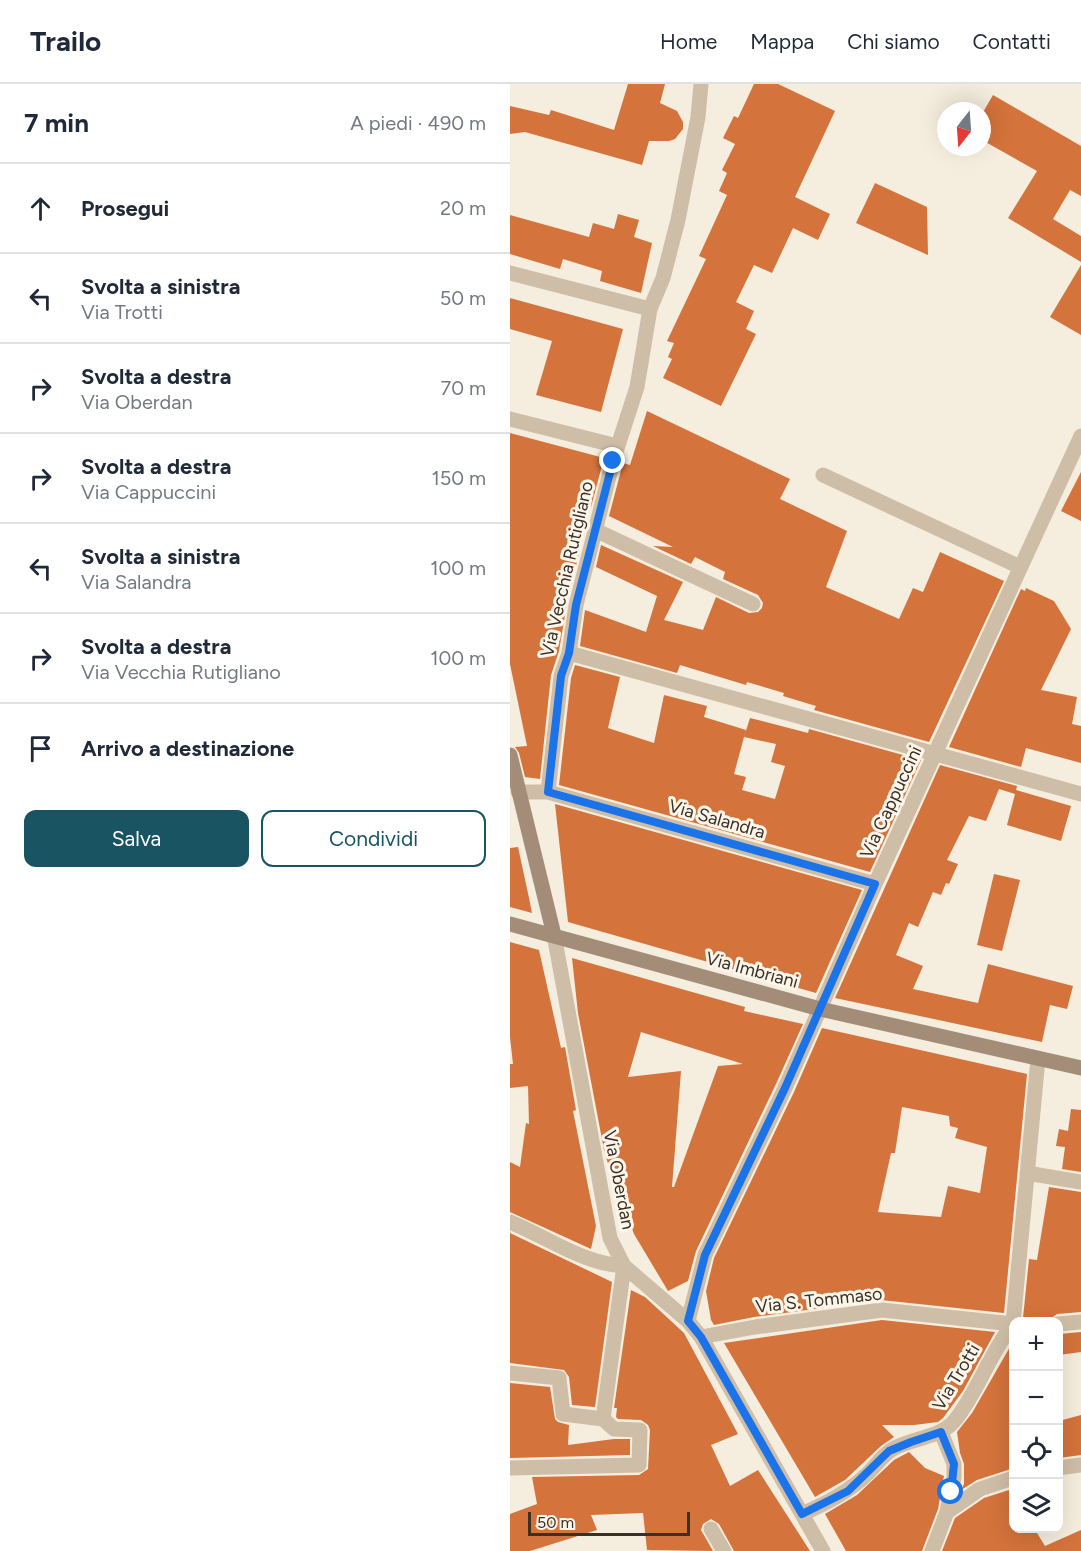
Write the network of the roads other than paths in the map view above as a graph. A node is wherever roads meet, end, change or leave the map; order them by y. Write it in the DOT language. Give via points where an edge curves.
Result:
graph roads {
  1 [pos="701,84"];
  2 [pos="510,273"];
  3 [pos="650,309"];
  4 [pos="510,419"];
  5 [pos="1081,436"];
  6 [pos="617,446"];
  7 [pos="823,475"];
  8 [pos="595,530"];
  9 [pos="1020,567"];
  10 [pos="753,604"];
  11 [pos="569,653"];
  12 [pos="510,755"];
  13 [pos="935,755"];
  14 [pos="518,792"];
  15 [pos="548,792"];
  16 [pos="1081,794"];
  17 [pos="875,884"];
  18 [pos="510,924"];
  19 [pos="554,935"];
  20 [pos="820,1009"];
  21 [pos="1038,1059"];
  22 [pos="1081,1068"];
  23 [pos="1027,1173"];
  24 [pos="1081,1182"];
  25 [pos="510,1222"];
  26 [pos="624,1266"];
  27 [pos="1014,1317"];
  28 [pos="688,1321"];
  29 [pos="1081,1322"];
  30 [pos="1009,1324"];
  31 [pos="1063,1324"];
  32 [pos="1009,1329"];
  33 [pos="701,1337"];
  34 [pos="510,1372"];
  35 [pos="603,1419"];
  36 [pos="941,1432"];
  37 [pos="1081,1465"];
  38 [pos="1063,1467"];
  39 [pos="510,1468"];
  40 [pos="1011,1479"];
  41 [pos="947,1512"];
  42 [pos="802,1514"];
  43 [pos="711,1529"];
  44 [pos="724,1551"];
  45 [pos="823,1551"];
  46 [pos="932,1551"];
  1 -- 3 [label="street, Via Vecchia Rutigliano" via="678,220 663,278"];
  2 -- 3 [label="street"];
  3 -- 6 [label="street, Via Vecchia Rutigliano" via="637,387"];
  4 -- 6 [label="street"];
  5 -- 9 [label="street, Via Cappuccini"];
  6 -- 8 [label="street, Via Vecchia Rutigliano"];
  7 -- 9 [label="street"];
  8 -- 10 [label="street"];
  8 -- 11 [label="street, Via Vecchia Rutigliano" via="576,605"];
  9 -- 13 [label="street, Via Cappuccini"];
  11 -- 13 [label="street"];
  11 -- 15 [label="street, Via Vecchia Rutigliano" via="561,676"];
  12 -- 14 [label="street, Via Oberdan"];
  13 -- 16 [label="street"];
  13 -- 17 [label="street, Via Cappuccini"];
  14 -- 15 [label="street"];
  14 -- 19 [label="street, Via Oberdan"];
  15 -- 17 [label="street, Via Salandra"];
  17 -- 20 [label="street, Via Cappuccini"];
  18 -- 19 [label="street, Via Imbriani"];
  19 -- 20 [label="street, Via Imbriani"];
  19 -- 26 [label="street, Via Oberdan" via="610,1238"];
  20 -- 21 [label="street, Via Imbriani"];
  20 -- 28 [label="street, Via Cappuccini" via="705,1255"];
  21 -- 22 [label="street, Via Imbriani"];
  21 -- 23 [label="street"];
  23 -- 24 [label="street"];
  23 -- 27 [label="street"];
  25 -- 26 [label="street" via="594,1262"];
  26 -- 28 [label="street, Via Oberdan"];
  26 -- 35 [label="street"];
  28 -- 33 [label="street, Via Oberdan"];
  29 -- 31 [label="street"];
  30 -- 33 [label="street, Via S. Tommaso" via="882,1310"];
  32 -- 36 [label="street, Via Trotti" via="972,1395 956,1419"];
  33 -- 42 [label="street, Via Oberdan"];
  34 -- 35 [label="street" via="559,1378 563,1414"];
  35 -- 39 [label="street" via="614,1429 640,1430 639,1465"];
  36 -- 41 [label="street" via="954,1464"];
  36 -- 42 [label="street, Via Trotti" via="889,1451 848,1491"];
  37 -- 38 [label="street"];
  40 -- 41 [label="street" via="980,1489"];
  41 -- 46 [label="street"];
  42 -- 45 [label="street, Via Oberdan"];
  43 -- 44 [label="street"];
}
